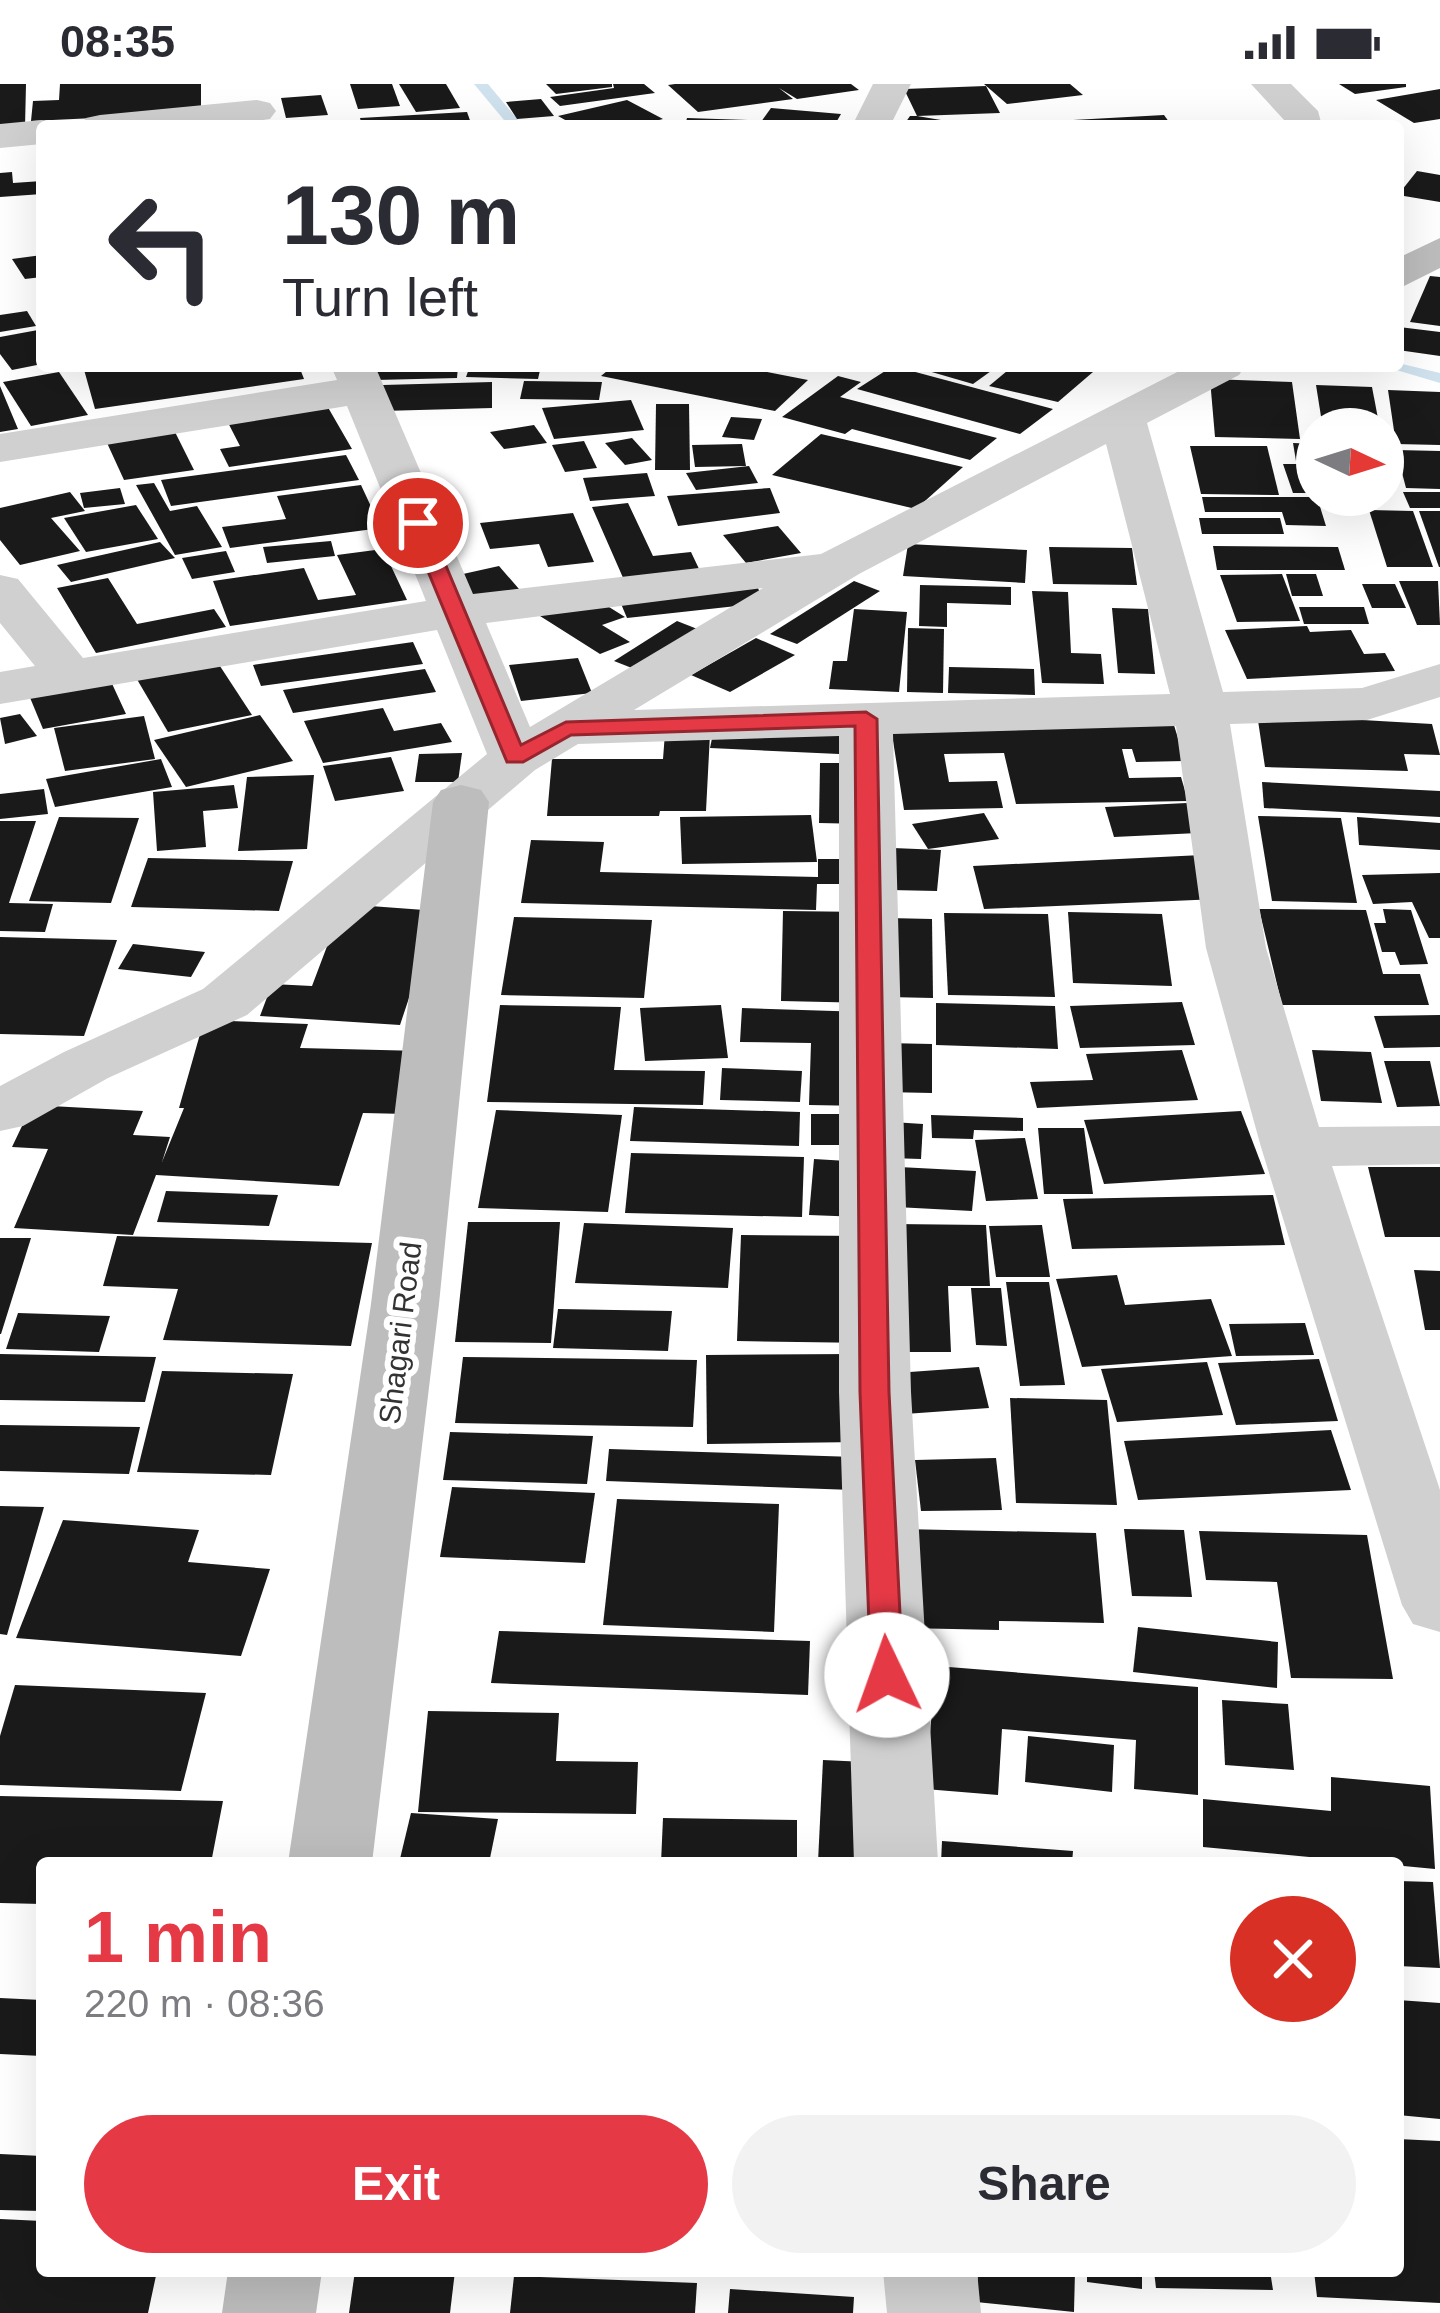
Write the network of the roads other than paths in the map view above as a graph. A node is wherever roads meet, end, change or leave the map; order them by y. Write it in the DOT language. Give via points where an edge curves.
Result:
graph roads {
  1 [pos="892,84"];
  2 [pos="1270,84"];
  3 [pos="256,107"];
  4 [pos="149,120"];
  5 [pos="874,120"];
  6 [pos="1305,120"];
  7 [pos="36,132"];
  8 [pos="0,136"];
  9 [pos="1211,372"];
  10 [pos="359,378"];
  11 [pos="1122,416"];
  12 [pos="0,448"];
  13 [pos="841,563"];
  14 [pos="0,590"];
  15 [pos="454,612"];
  16 [pos="71,676"];
  17 [pos="1440,680"];
  18 [pos="0,688"];
  19 [pos="1367,704"];
  20 [pos="1200,706"];
  21 [pos="1440,718"];
  22 [pos="866,719"];
  23 [pos="566,728"];
  24 [pos="515,758"];
  25 [pos="460,802"];
  26 [pos="0,1063"];
  27 [pos="86,1065"];
  28 [pos="0,1112"];
  29 [pos="1440,1145"];
  30 [pos="1293,1147"];
  31 [pos="1436,1580"];
  32 [pos="331,1857"];
  33 [pos="896,1857"];
  34 [pos="274,2277"];
  35 [pos="931,2277"];
  36 [pos="269,2313"];
  37 [pos="934,2313"];
  1 -- 5 [label="street"];
  2 -- 6 [label="street"];
  3 -- 4 [label="street"];
  7 -- 8 [label="street"];
  9 -- 11 [label="street"];
  10 -- 12 [label="street"];
  10 -- 15 [label="street"];
  11 -- 13 [label="street"];
  11 -- 20 [label="street"];
  13 -- 15 [label="street"];
  13 -- 23 [label="street"];
  14 -- 16 [label="street"];
  15 -- 16 [label="street"];
  15 -- 24 [label="street"];
  16 -- 18 [label="street"];
  17 -- 19 [label="street"];
  19 -- 20 [label="street"];
  19 -- 21 [label="street"];
  20 -- 22 [label="street"];
  20 -- 30 [label="street" via="1236,948"];
  22 -- 23 [label="street"];
  22 -- 33 [label="street" via="874,1392"];
  23 -- 24 [label="street"];
  24 -- 25 [label="street"];
  25 -- 27 [label="street" via="225,1001"];
  25 -- 32 [label="street, Shagari Road" via="405,1304"];
  26 -- 27 [label="street"];
  27 -- 28 [label="street"];
  29 -- 30 [label="street"];
  30 -- 31 [label="street"];
  34 -- 36 [label="street"];
  35 -- 37 [label="street"];
}
